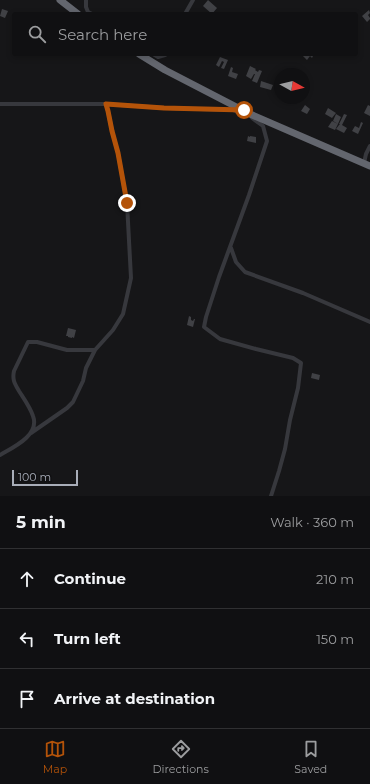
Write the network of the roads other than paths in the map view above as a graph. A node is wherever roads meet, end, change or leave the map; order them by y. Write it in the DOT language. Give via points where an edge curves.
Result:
graph roads {
  1 [pos="60,0"];
  2 [pos="86,0"];
  3 [pos="193,0"];
  4 [pos="75,12"];
  5 [pos="88,12"];
  6 [pos="186,12"];
  7 [pos="142,56"];
  8 [pos="0,104"];
  9 [pos="106,104"];
  10 [pos="234,110"];
  11 [pos="244,110"];
  12 [pos="370,146"];
  13 [pos="367,164"];
  14 [pos="230,248"];
  15 [pos="370,322"];
  16 [pos="94,350"];
  17 [pos="31,434"];
  18 [pos="0,455"];
  19 [pos="271,496"];
  1 -- 4 [label="highway"];
  2 -- 5 [label="street"];
  3 -- 6 [label="street"];
  7 -- 11 [label="highway"];
  8 -- 9 [label="street"];
  9 -- 10 [label="street"];
  9 -- 16 [label="street" via="127,203 130,278 123,314 113,330"];
  10 -- 11 [label="street"];
  10 -- 14 [label="street" via="251,117 263,126 267,141"];
  11 -- 13 [label="highway"];
  12 -- 13 [label="street" via="366,154"];
  14 -- 15 [label="street" via="236,262 245,272 303,293"];
  14 -- 19 [label="street" via="204,327 220,339 293,358 301,363 285,449"];
  16 -- 17 [label="street" via="73,402"];
  16 -- 17 [label="street" via="68,350 28,342 13,376 14,383 32,414 34,424"];
  17 -- 18 [label="street"];
}
